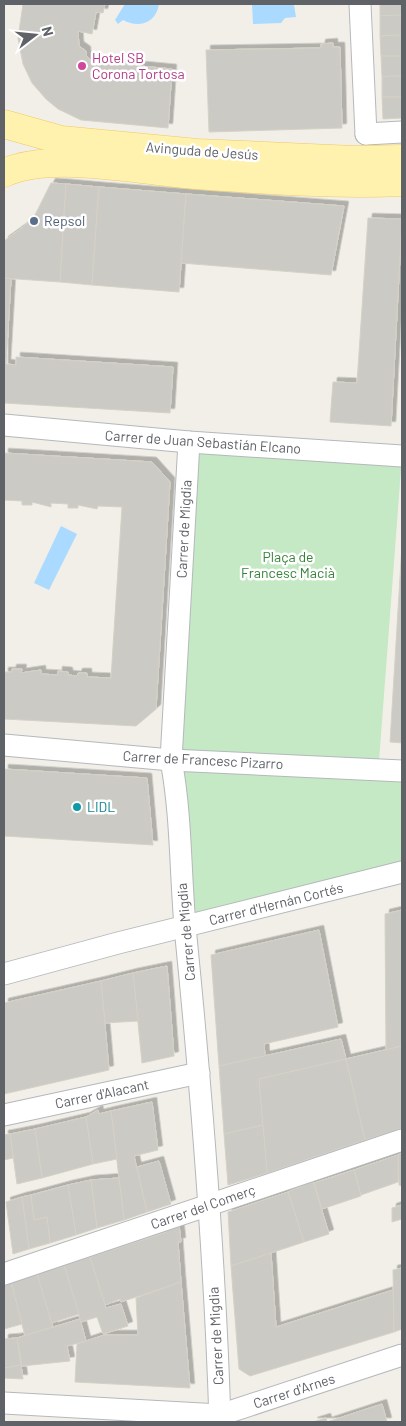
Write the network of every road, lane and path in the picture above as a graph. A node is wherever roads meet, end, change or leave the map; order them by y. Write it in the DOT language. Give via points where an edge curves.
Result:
graph roads {
  1 [pos="360,4"];
  2 [pos="4,124"];
  3 [pos="402,132"];
  4 [pos="366,134"];
  5 [pos="402,159"];
  6 [pos="354,160"];
  7 [pos="4,173"];
  8 [pos="402,182"];
  9 [pos="4,425"];
  10 [pos="189,442"];
  11 [pos="402,456"];
  12 [pos="4,745"];
  13 [pos="171,760"];
  14 [pos="402,771"];
  15 [pos="402,872"];
  16 [pos="185,927"];
  17 [pos="4,974"];
  18 [pos="199,1073"];
  19 [pos="4,1115"];
  20 [pos="402,1140"];
  21 [pos="209,1205"];
  22 [pos="4,1274"];
  23 [pos="402,1356"];
  24 [pos="4,1403"];
  25 [pos="220,1419"];
  1 -- 4 [label="street"];
  2 -- 6 [label="main road, Avinguda de Jesús" via="71,141 197,153"];
  3 -- 4 [label="street"];
  4 -- 6 [label="street"];
  5 -- 6 [label="main road, Avinguda de Jesús"];
  7 -- 8 [label="main road, Avinguda de Jesús" via="18,166 60,162 273,179"];
  9 -- 10 [label="street, Carrer de Juan Sebastián Elcano"];
  10 -- 11 [label="street, Carrer de Juan Sebastián Elcano"];
  10 -- 13 [label="street, Carrer de Migdia"];
  12 -- 13 [label="street, Carrer de Francesc Pizarro"];
  13 -- 14 [label="street, Carrer de Francesc Pizarro"];
  13 -- 16 [label="street, Carrer de Migdia" via="179,799"];
  15 -- 16 [label="street, Carrer d'Hernán Cortés"];
  16 -- 17 [label="street, Carrer d'Hernán Cortés"];
  16 -- 18 [label="street, Carrer de Migdia"];
  18 -- 19 [label="street, Carrer d'Alacant"];
  18 -- 21 [label="street, Carrer de Migdia"];
  20 -- 21 [label="street, Carrer del Comerç"];
  21 -- 22 [label="street, Carrer del Comerç"];
  21 -- 25 [label="street, Carrer de Migdia"];
  23 -- 25 [label="street, Carrer d'Arnes"];
  24 -- 25 [label="street, Carrer d'Arnes"];
}
